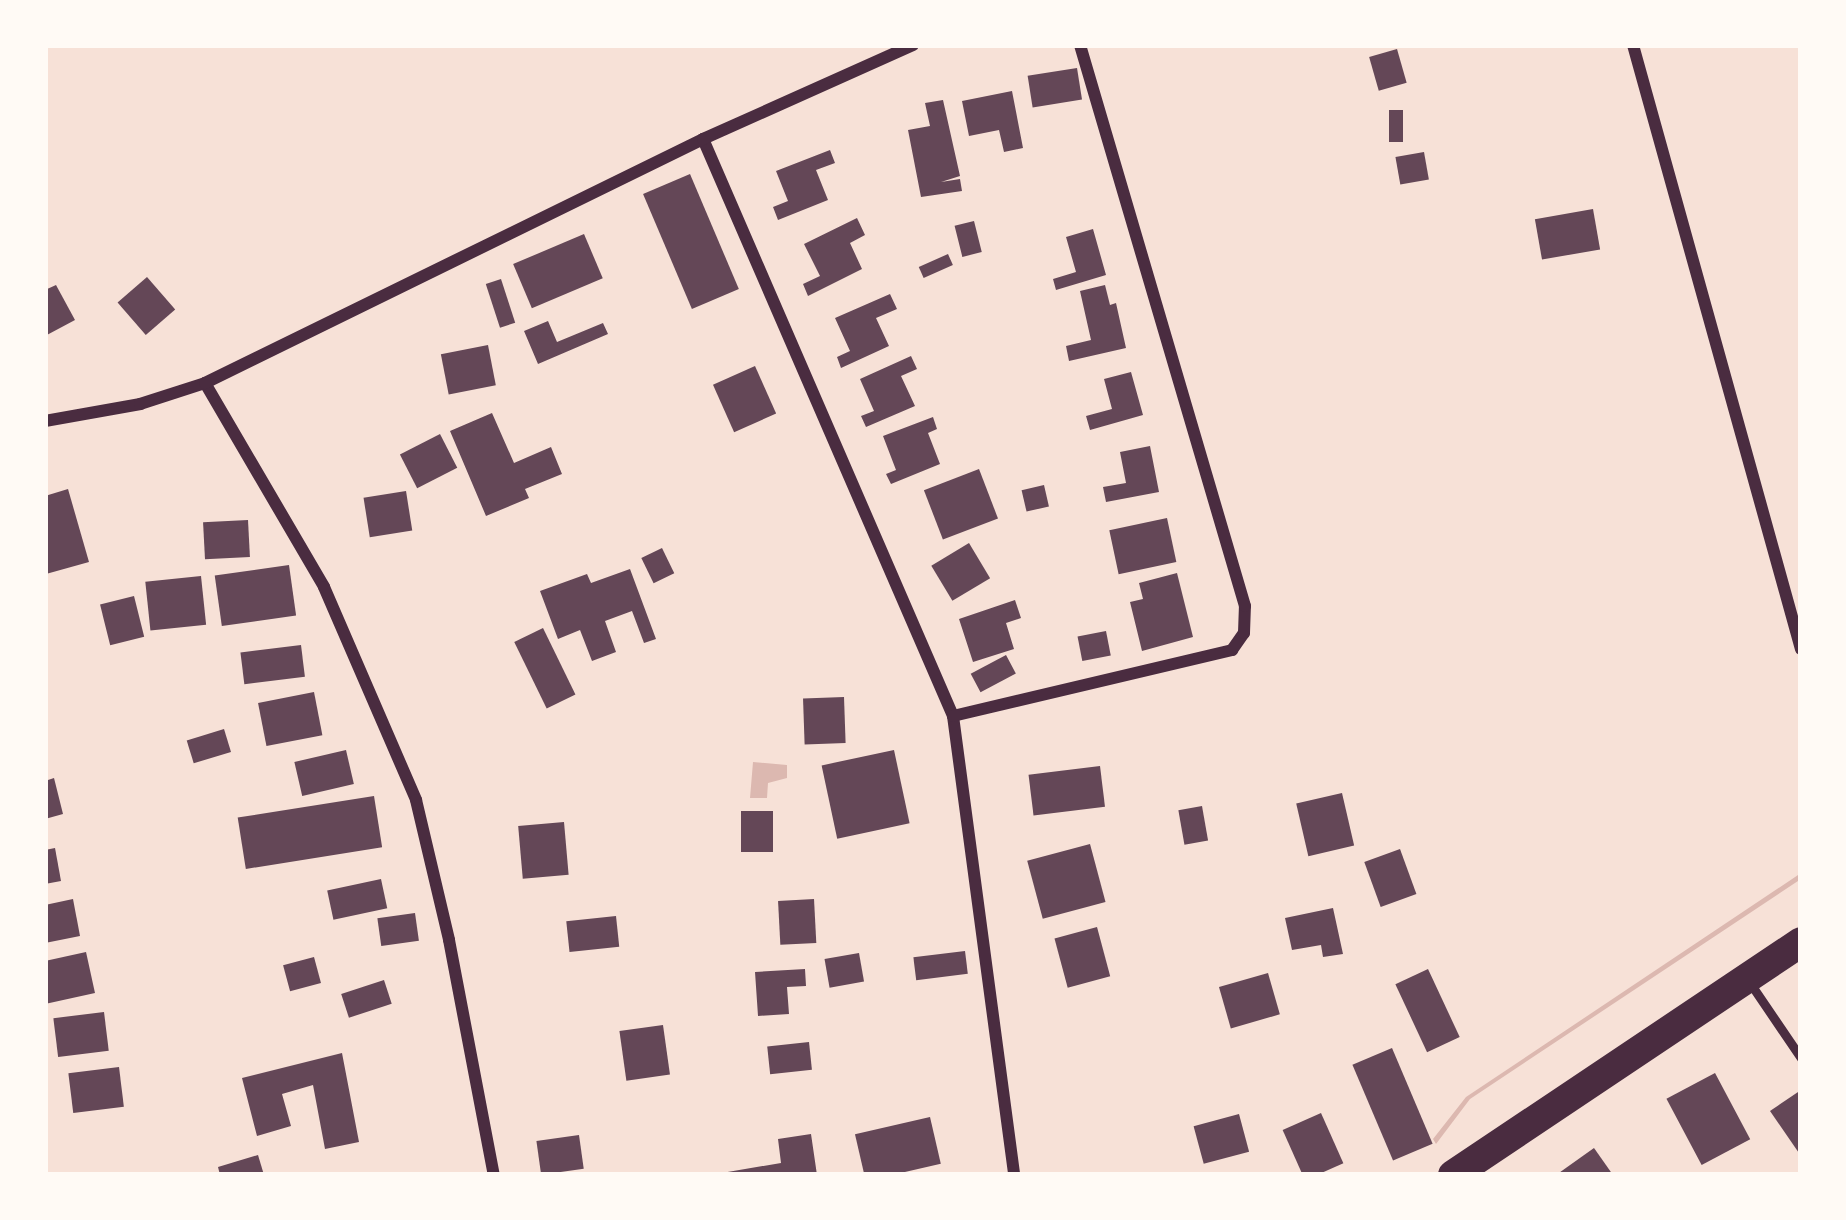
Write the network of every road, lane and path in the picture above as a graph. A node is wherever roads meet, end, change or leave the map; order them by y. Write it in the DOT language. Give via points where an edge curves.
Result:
graph roads {
  1 [pos="914,45"];
  2 [pos="1080,45"];
  3 [pos="1633,45"];
  4 [pos="703,139"];
  5 [pos="205,382"];
  6 [pos="45,421"];
  7 [pos="1801,650"];
  8 [pos="953,716"];
  9 [pos="1801,942"];
  10 [pos="1747,979"];
  11 [pos="1801,1058"];
  12 [pos="494,1175"];
  13 [pos="1014,1175"];
  14 [pos="1453,1175"];
  1 -- 4 [label="street"];
  2 -- 8 [label="street" via="1245,606 1244,634 1232,650"];
  3 -- 7 [label="street"];
  4 -- 5 [label="street"];
  4 -- 8 [label="street"];
  5 -- 6 [label="street"];
  5 -- 12 [label="street" via="324,587 416,800"];
  8 -- 13 [label="street"];
  9 -- 10 [label="main road"];
  10 -- 11 [label="lane"];
  10 -- 14 [label="main road"];
}
